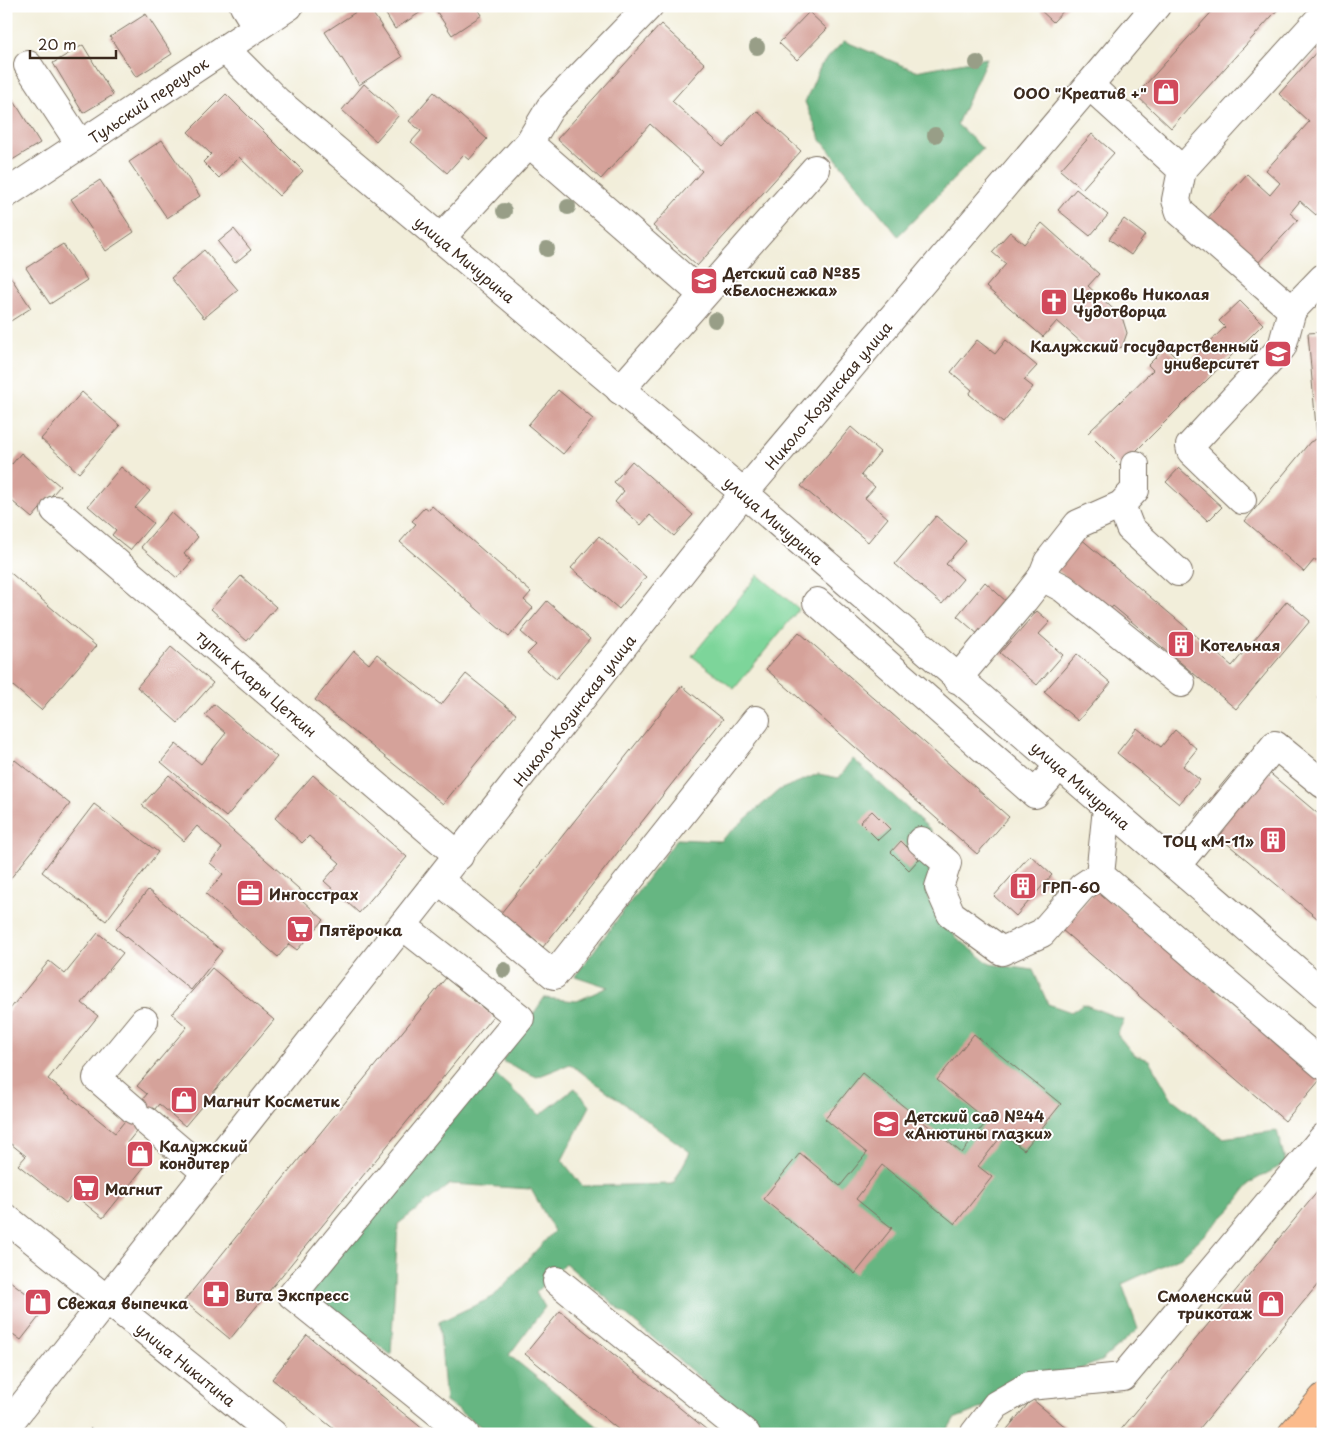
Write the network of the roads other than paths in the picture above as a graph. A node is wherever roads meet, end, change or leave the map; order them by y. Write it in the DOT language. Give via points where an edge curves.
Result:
graph roads {
  1 [pos="289,6"];
  2 [pos="649,6"];
  3 [pos="1156,6"];
  4 [pos="1323,15"];
  5 [pos="250,17"];
  6 [pos="224,49"];
  7 [pos="28,65"];
  8 [pos="1089,85"];
  9 [pos="529,143"];
  10 [pos="80,144"];
  11 [pos="815,169"];
  12 [pos="1182,170"];
  13 [pos="6,194"];
  14 [pos="440,238"];
  15 [pos="1323,278"];
  16 [pos="703,295"];
  17 [pos="1292,310"];
  18 [pos="620,390"];
  19 [pos="1135,465"];
  20 [pos="744,493"];
  21 [pos="1242,500"];
  22 [pos="1120,505"];
  23 [pos="55,510"];
  24 [pos="1178,572"];
  25 [pos="1042,577"];
  26 [pos="817,602"];
  27 [pos="957,679"];
  28 [pos="1181,683"];
  29 [pos="756,720"];
  30 [pos="1058,766"];
  31 [pos="1323,784"];
  32 [pos="1107,808"];
  33 [pos="921,841"];
  34 [pos="459,856"];
  35 [pos="1176,866"];
  36 [pos="1100,875"];
  37 [pos="440,881"];
  38 [pos="404,926"];
  39 [pos="1323,993"];
  40 [pos="144,1021"];
  41 [pos="1323,1065"];
  42 [pos="1323,1138"];
  43 [pos="207,1173"];
  44 [pos="6,1218"];
  45 [pos="557,1281"];
  46 [pos="108,1300"];
  47 [pos="1323,1398"];
  48 [pos="6,1427"];
  49 [pos="273,1434"];
  50 [pos="466,1434"];
  51 [pos="746,1434"];
  52 [pos="974,1434"];
  53 [pos="1292,1434"];
  1 -- 5 [label="street, Тульский переулок"];
  2 -- 9 [label="street" via="550,108"];
  3 -- 8 [label="street, Николо-Козинская улица"];
  4 -- 12 [label="street"];
  5 -- 6 [label="street, Тульский переулок"];
  6 -- 10 [label="street, Тульский переулок"];
  6 -- 14 [label="street, улица Мичурина" via="277,102"];
  7 -- 10 [label="street"];
  8 -- 12 [label="street"];
  8 -- 20 [label="street, Николо-Козинская улица"];
  9 -- 14 [label="street"];
  9 -- 16 [label="street"];
  10 -- 13 [label="street, Тульский переулок"];
  11 -- 16 [label="street"];
  12 -- 17 [label="street" via="1176,200 1180,212"];
  14 -- 18 [label="street, улица Мичурина"];
  15 -- 17 [label="street"];
  16 -- 18 [label="street"];
  17 -- 21 [label="street" via="1282,347 1190,446 1191,451"];
  18 -- 20 [label="street, улица Мичурина"];
  19 -- 22 [label="street" via="1135,490"];
  20 -- 27 [label="street, улица Мичурина"];
  20 -- 34 [label="street, Николо-Козинская улица"];
  22 -- 24 [label="street" via="1130,528"];
  22 -- 25 [label="street" via="1078,524 1048,562"];
  23 -- 34 [label="street, тупик Клары Цеткин"];
  25 -- 27 [label="street"];
  25 -- 28 [label="street" via="1063,588"];
  26 -- 30 [label="street" via="1035,794"];
  27 -- 30 [label="street, улица Мичурина"];
  29 -- 37 [label="street" via="554,975"];
  30 -- 32 [label="street, улица Мичурина"];
  31 -- 35 [label="street" via="1275,745"];
  32 -- 35 [label="street, улица Мичурина"];
  32 -- 36 [label="street"];
  33 -- 36 [label="street" via="947,863 939,887 951,914 1002,951 1042,933 1082,887"];
  34 -- 37 [label="street, Николо-Козинская улица"];
  35 -- 39 [label="street, улица Мичурина"];
  36 -- 41 [label="street"];
  37 -- 38 [label="street, Николо-Козинская улица"];
  38 -- 43 [label="street, Николо-Козинская улица"];
  38 -- 50 [label="street" via="520,1018 292,1295"];
  40 -- 43 [label="street" via="98,1078"];
  42 -- 52 [label="street" via="1123,1377 1029,1386 996,1406"];
  43 -- 46 [label="street, Николо-Козинская улица"];
  44 -- 46 [label="street, улица Никитина"];
  45 -- 51 [label="street"];
  46 -- 48 [label="street, Николо-Козинская улица"];
  46 -- 49 [label="street, улица Никитина"];
  47 -- 53 [label="main road"];
}
